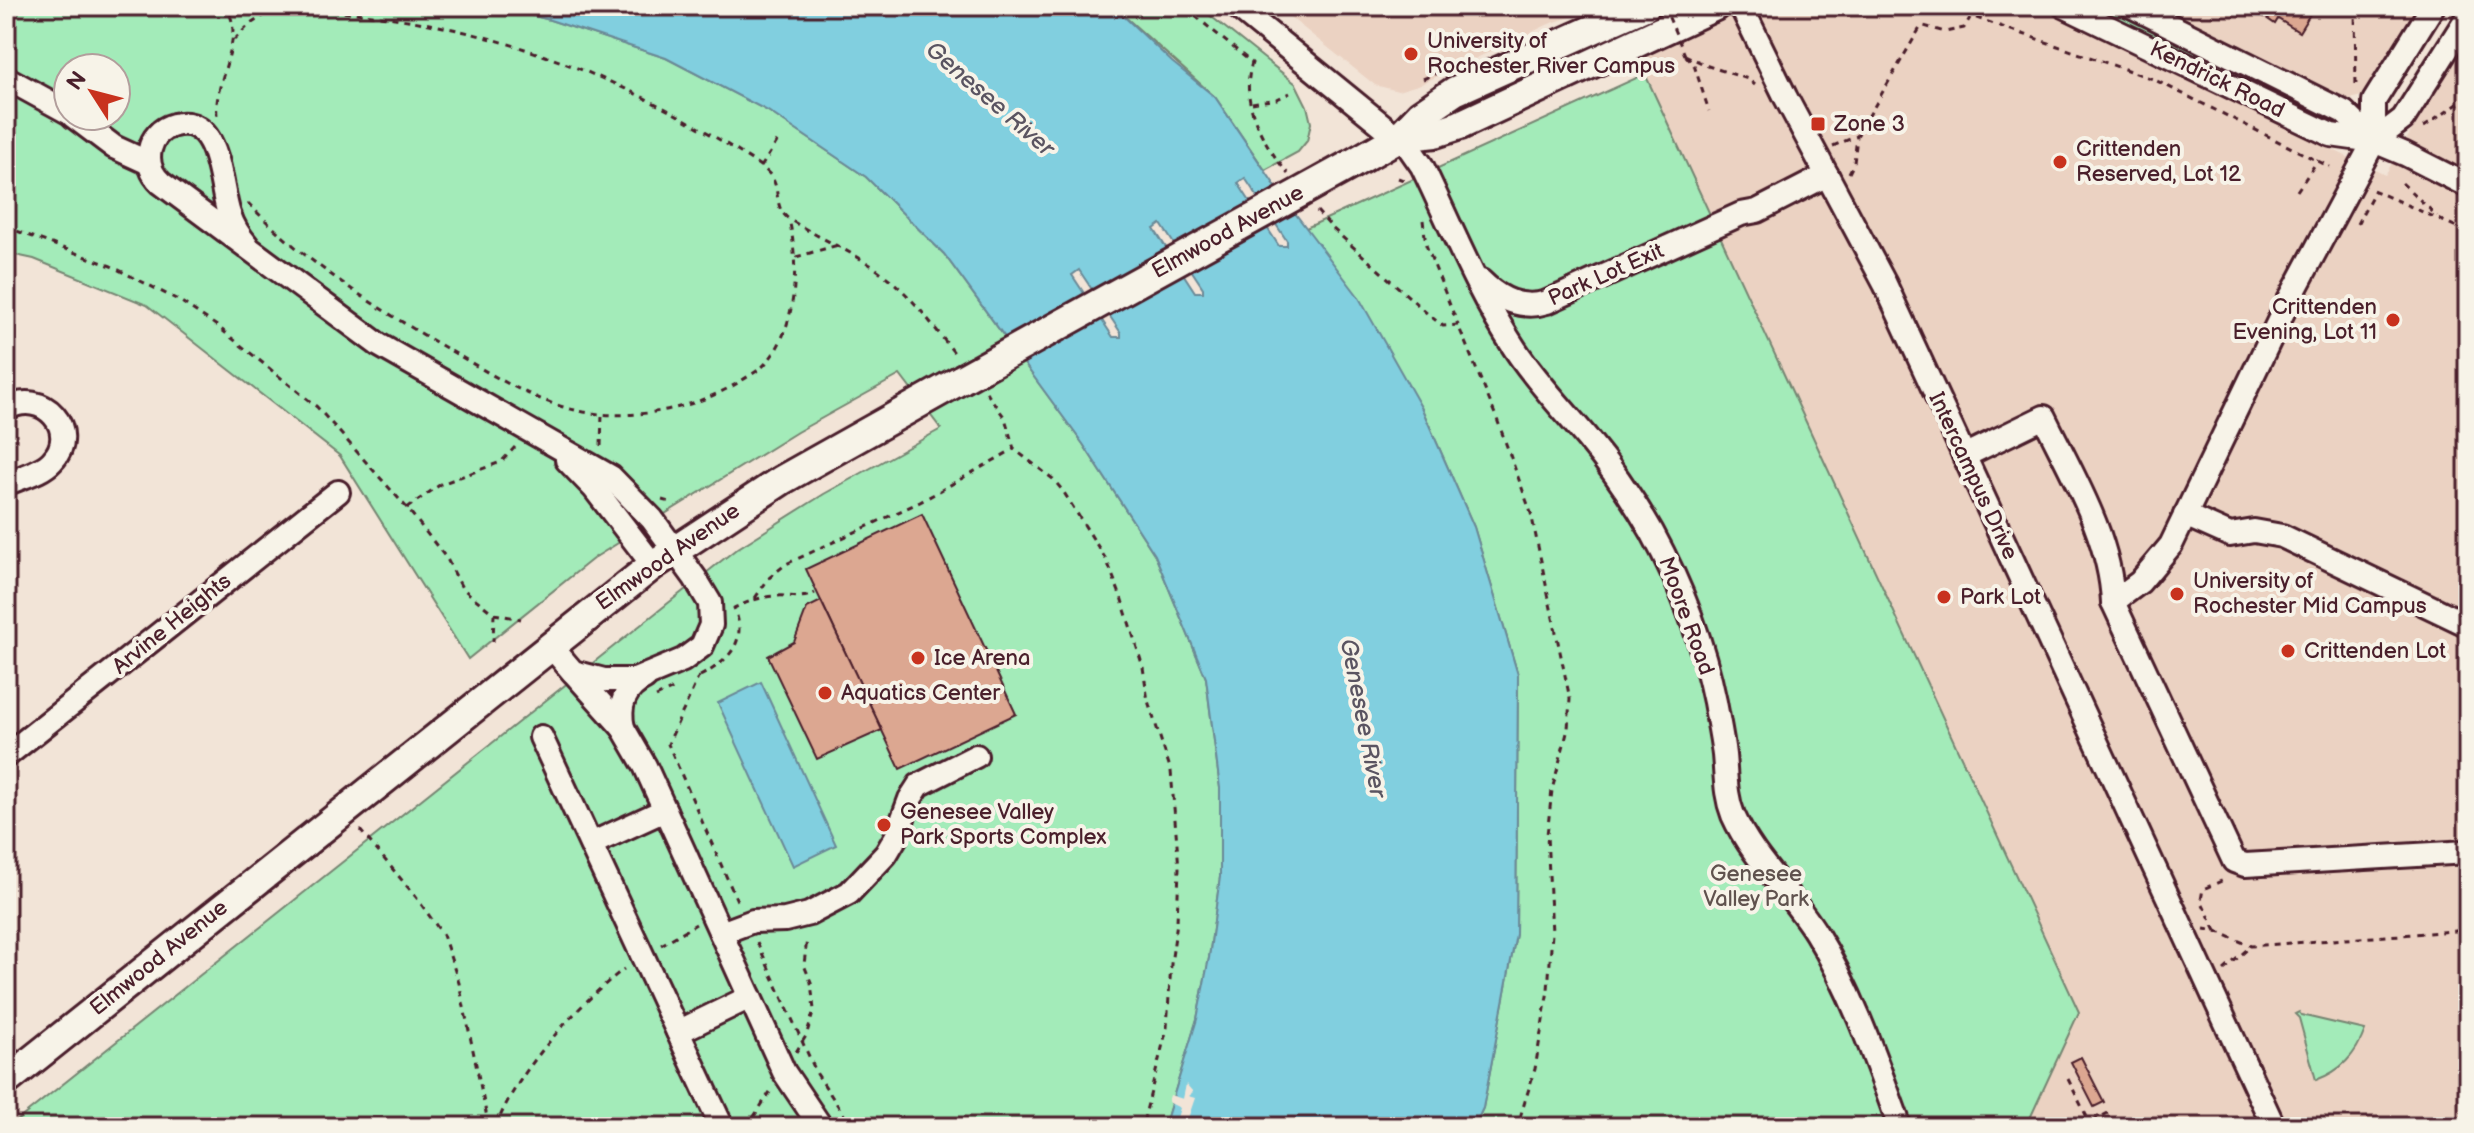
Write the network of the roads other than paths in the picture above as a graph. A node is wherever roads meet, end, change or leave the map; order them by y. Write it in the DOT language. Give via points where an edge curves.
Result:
graph roads {
  1 [pos="1236,6"];
  2 [pos="1645,6"];
  3 [pos="1715,6"];
  4 [pos="1741,6"];
  5 [pos="2064,6"];
  6 [pos="2131,6"];
  7 [pos="2433,6"];
  8 [pos="2468,16"];
  9 [pos="6,78"];
  10 [pos="52,103"];
  11 [pos="94,132"];
  12 [pos="1399,137"];
  13 [pos="2374,141"];
  14 [pos="149,163"];
  15 [pos="1835,177"];
  16 [pos="2468,186"];
  17 [pos="247,245"];
  18 [pos="1475,275"];
  19 [pos="6,409"];
  20 [pos="1964,456"];
  21 [pos="6,484"];
  22 [pos="338,492"];
  23 [pos="2185,515"];
  24 [pos="664,557"];
  25 [pos="2113,602"];
  26 [pos="2468,625"];
  27 [pos="550,645"];
  28 [pos="573,672"];
  29 [pos="646,677"];
  30 [pos="623,728"];
  31 [pos="541,737"];
  32 [pos="6,756"];
  33 [pos="976,756"];
  34 [pos="665,810"];
  35 [pos="591,844"];
  36 [pos="2468,852"];
  37 [pos="717,924"];
  38 [pos="750,997"];
  39 [pos="678,1032"];
  40 [pos="6,1081"];
  41 [pos="722,1127"];
  42 [pos="821,1127"];
  43 [pos="1900,1127"];
  44 [pos="2274,1127"];
  1 -- 12 [label="street, Moore Road"];
  2 -- 12 [label="main road, Elmwood Avenue" via="1455,91"];
  3 -- 12 [label="main road, Elmwood Avenue" via="1460,125"];
  4 -- 15 [label="street, Intercampus Drive"];
  5 -- 13 [label="street, Kendrick Road" via="2331,135"];
  6 -- 13 [label="street, Kendrick Road" via="2344,112"];
  7 -- 13 [label="street" via="2374,101"];
  8 -- 13 [label="street" via="2403,119"];
  9 -- 10 [label="street"];
  11 -- 14 [label="street"];
  12 -- 18 [label="street, Moore Road" via="1422,166"];
  12 -- 24 [label="main road, Elmwood Avenue, bridge" via="812,462"];
  13 -- 16 [label="street, Kendrick Road"];
  13 -- 23 [label="street" via="2286,306"];
  14 -- 17 [label="street" via="161,183"];
  14 -- 17 [label="street" via="151,145 166,128 189,125 205,133 214,147 229,214"];
  15 -- 18 [label="street, Park Lot Exit" via="1538,305 1516,304"];
  15 -- 20 [label="street, Intercampus Drive"];
  17 -- 24 [label="street" via="379,345 611,477 644,510"];
  18 -- 43 [label="street, Moore Road" via="1514,348 1621,482 1667,560 1709,674 1732,812 1835,966"];
  19 -- 21 [label="street" via="24,402 42,406 58,422 61,439 49,464"];
  20 -- 25 [label="street" via="2044,417 2097,530"];
  20 -- 44 [label="street, Intercampus Drive"];
  22 -- 32 [label="street, Arvine Heights"];
  23 -- 25 [label="street" via="2171,545 2140,582"];
  23 -- 26 [label="street" via="2230,535 2254,531 2282,536"];
  24 -- 27 [label="main road, Elmwood Avenue"];
  24 -- 29 [label="street" via="705,592 711,625 693,654"];
  25 -- 36 [label="street" via="2234,861 2245,865"];
  27 -- 28 [label="street"];
  27 -- 40 [label="main road, Elmwood Avenue"];
  28 -- 29 [label="street" via="613,680"];
  28 -- 30 [label="street"];
  29 -- 30 [label="street" via="624,697"];
  30 -- 34 [label="street"];
  31 -- 35 [label="street"];
  33 -- 37 [label="street" via="919,785 896,837 849,893 785,920"];
  34 -- 35 [label="street"];
  34 -- 37 [label="street"];
  35 -- 39 [label="street"];
  37 -- 38 [label="street"];
  38 -- 39 [label="street"];
  38 -- 42 [label="street" via="784,1072"];
  39 -- 41 [label="street"];
}
